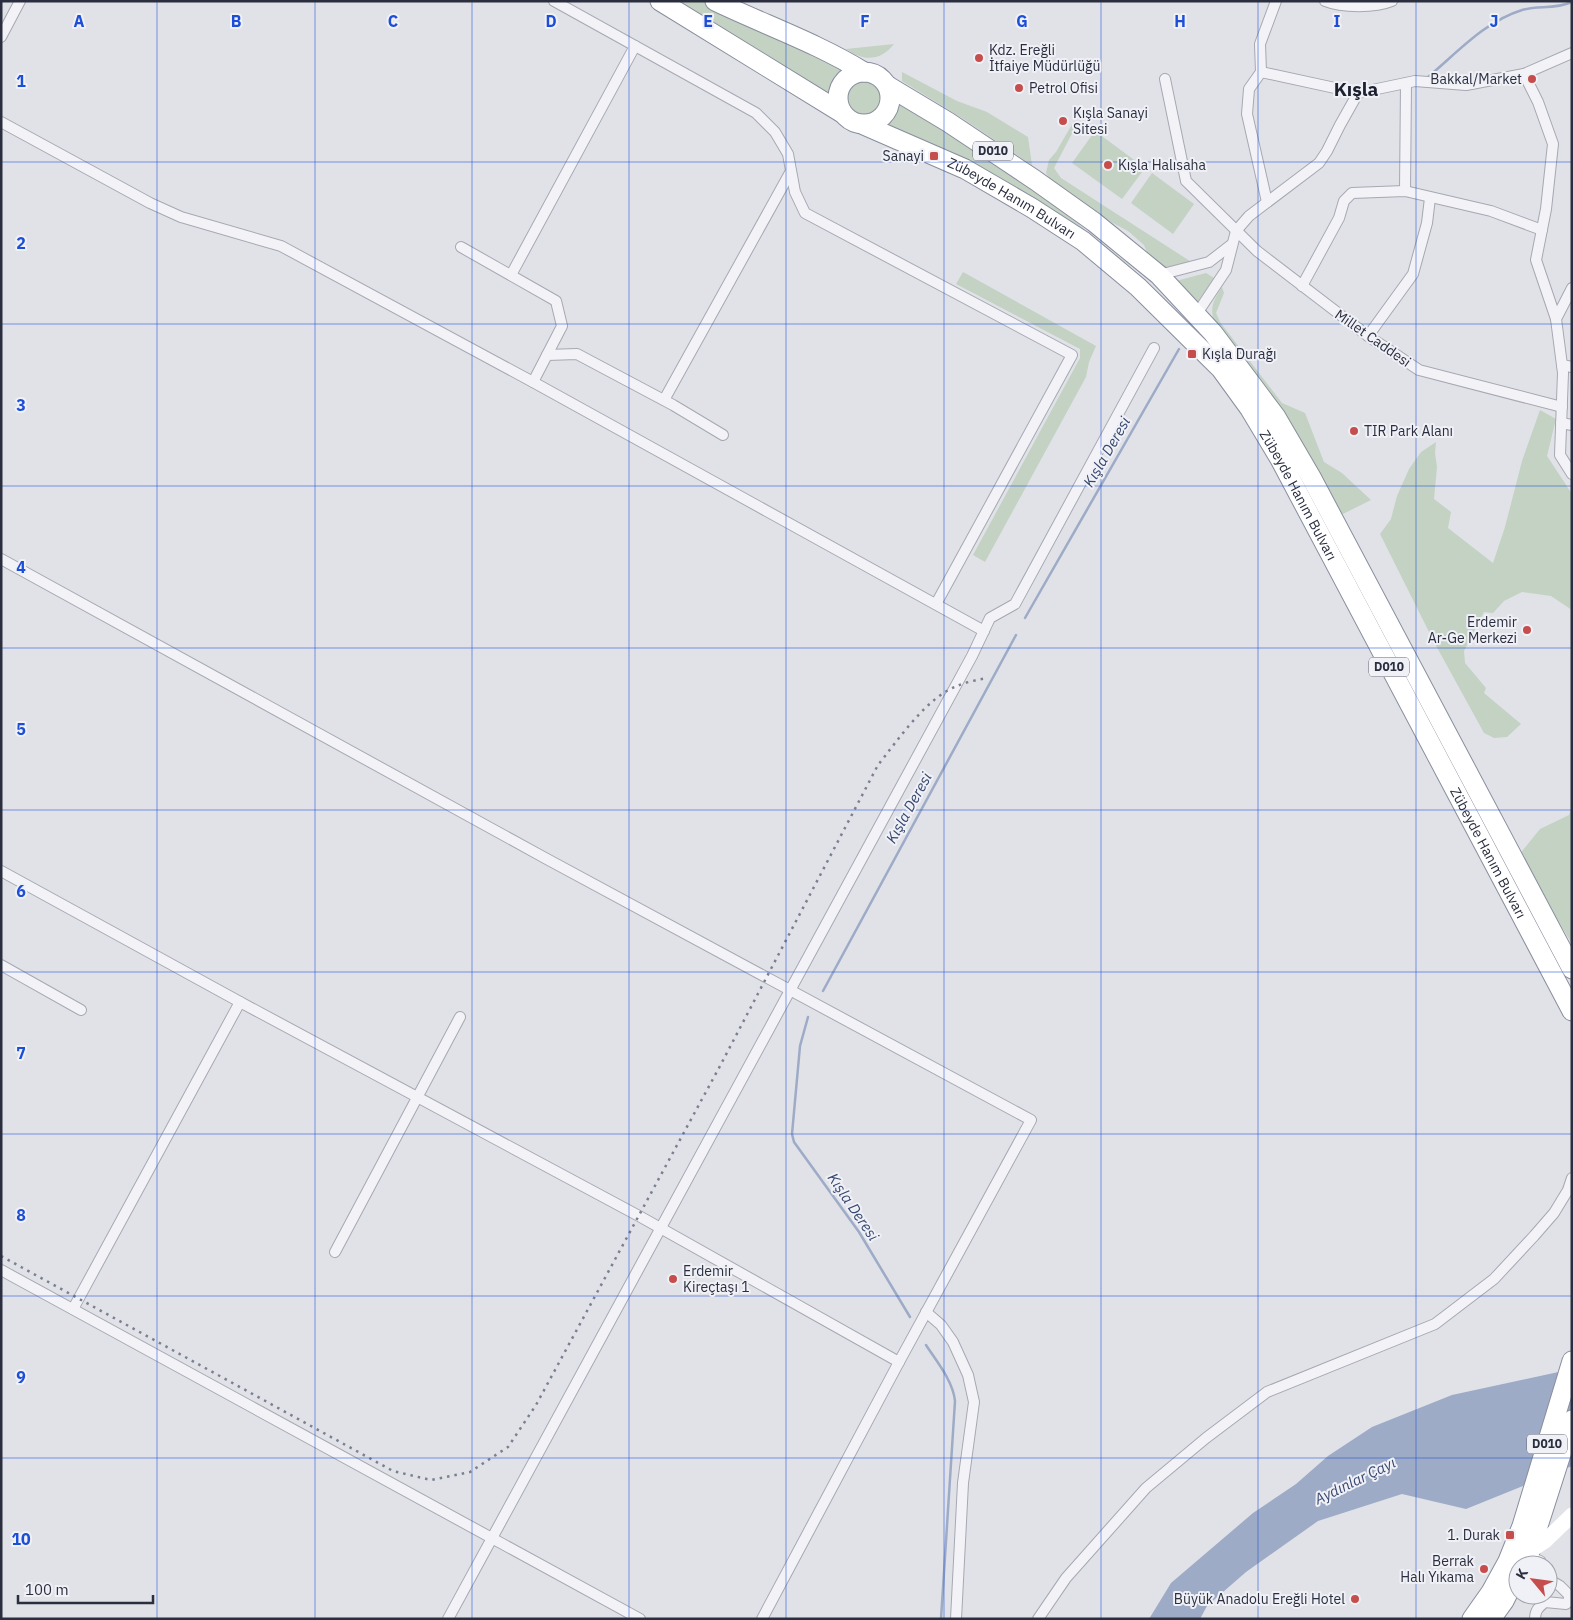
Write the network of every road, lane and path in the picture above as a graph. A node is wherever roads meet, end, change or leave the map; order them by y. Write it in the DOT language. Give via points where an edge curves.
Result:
graph roads {
  1 [pos="20,1"];
  2 [pos="554,1"];
  3 [pos="660,1"];
  4 [pos="715,1"];
  5 [pos="1276,1"];
  6 [pos="1325,1"];
  7 [pos="1392,1"];
  8 [pos="1,37"];
  9 [pos="635,46"];
  10 [pos="1572,53"];
  11 [pos="864,72"];
  12 [pos="1261,72"];
  13 [pos="1524,74"];
  14 [pos="1165,79"];
  15 [pos="1406,83"];
  16 [pos="888,86"];
  17 [pos="1358,93"];
  18 [pos="842,113"];
  19 [pos="1,122"];
  20 [pos="864,125"];
  21 [pos="791,171"];
  22 [pos="1405,191"];
  23 [pos="1430,198"];
  24 [pos="1267,202"];
  25 [pos="1542,230"];
  26 [pos="1236,231"];
  27 [pos="1231,245"];
  28 [pos="461,247"];
  29 [pos="511,275"];
  30 [pos="1159,275"];
  31 [pos="1302,286"];
  32 [pos="1572,288"];
  33 [pos="1196,315"];
  34 [pos="1556,319"];
  35 [pos="1368,336"];
  36 [pos="1154,348"];
  37 [pos="547,355"];
  38 [pos="1567,366"];
  39 [pos="533,382"];
  40 [pos="664,400"];
  41 [pos="1562,407"];
  42 [pos="1561,423"];
  43 [pos="1572,426"];
  44 [pos="724,435"];
  45 [pos="1572,474"];
  46 [pos="1,560"];
  47 [pos="936,604"];
  48 [pos="984,631"];
  49 [pos="1,871"];
  50 [pos="1,965"];
  51 [pos="1572,969"];
  52 [pos="790,990"];
  53 [pos="240,1002"];
  54 [pos="81,1010"];
  55 [pos="1572,1012"];
  56 [pos="460,1017"];
  57 [pos="418,1098"];
  58 [pos="1572,1178"];
  59 [pos="660,1229"];
  60 [pos="335,1252"];
  61 [pos="1,1270"];
  62 [pos="73,1309"];
  63 [pos="926,1312"];
  64 [pos="1572,1361"];
  65 [pos="899,1362"];
  66 [pos="1572,1420"];
  67 [pos="1572,1515"];
  68 [pos="492,1537"];
  69 [pos="1532,1555"];
  70 [pos="1535,1555"];
  71 [pos="1558,1585"];
  72 [pos="1508,1593"];
  73 [pos="1558,1603"];
  74 [pos="1542,1605"];
  75 [pos="448,1619"];
  76 [pos="640,1619"];
  77 [pos="762,1619"];
  78 [pos="956,1619"];
  79 [pos="1038,1619"];
  80 [pos="1472,1619"];
  81 [pos="1491,1619"];
  82 [pos="1536,1619"];
  1 -- 8 [label="street"];
  2 -- 9 [label="street"];
  3 -- 18 [label="highway, Zübeyde Hanım Bulvarı / D010"];
  4 -- 11 [label="highway, Zübeyde Hanım Bulvarı / D010"];
  5 -- 12 [label="street" via="1260,44"];
  6 -- 7 [label="street" via="1355,7"];
  9 -- 21 [label="street" via="756,113 775,132 788,154"];
  9 -- 29 [label="street"];
  10 -- 13 [label="street"];
  11 -- 16 [label="highway, Zübeyde Hanım Bulvarı / D010" via="878,76"];
  11 -- 18 [label="highway" via="849,77 839,90"];
  12 -- 17 [label="street"];
  12 -- 24 [label="street" via="1249,88 1248,114"];
  13 -- 15 [label="street" via="1466,85"];
  13 -- 25 [label="street" via="1553,144"];
  14 -- 26 [label="street, Millet Caddesi" via="1186,181"];
  15 -- 17 [label="street"];
  15 -- 22 [label="street"];
  16 -- 20 [label="highway" via="891,95 887,112 873,124"];
  16 -- 30 [label="highway, Zübeyde Hanım Bulvarı / D010" via="1035,180 1094,222"];
  17 -- 24 [label="street" via="1319,163"];
  18 -- 20 [label="highway, Zübeyde Hanım Bulvarı / D010" via="848,120"];
  19 -- 39 [label="street" via="181,217 281,246"];
  20 -- 55 [label="highway, Zübeyde Hanım Bulvarı / D010" via="965,169 1083,241 1138,287 1221,369 1280,459"];
  21 -- 40 [label="street"];
  21 -- 47 [label="street" via="795,192 805,213 1072,355"];
  22 -- 23 [label="street"];
  22 -- 31 [label="street" via="1352,193 1344,201 1339,218"];
  23 -- 25 [label="street" via="1491,211"];
  23 -- 35 [label="street" via="1412,274"];
  24 -- 26 [label="street"];
  25 -- 34 [label="street" via="1536,260"];
  26 -- 27 [label="street"];
  26 -- 31 [label="street, Millet Caddesi" via="1256,252"];
  27 -- 30 [label="street" via="1209,262"];
  27 -- 33 [label="street" via="1226,270"];
  28 -- 29 [label="street"];
  29 -- 37 [label="street" via="556,301 562,326"];
  30 -- 33 [label="highway, Zübeyde Hanım Bulvarı / D010"];
  31 -- 35 [label="street, Millet Caddesi"];
  32 -- 34 [label="street"];
  33 -- 51 [label="highway, Zübeyde Hanım Bulvarı / D010" via="1276,417 1311,476"];
  34 -- 38 [label="street"];
  35 -- 41 [label="street, Millet Caddesi" via="1419,370"];
  36 -- 48 [label="street" via="1015,604 990,618"];
  37 -- 39 [label="street"];
  37 -- 40 [label="street" via="577,354"];
  38 -- 41 [label="street"];
  39 -- 47 [label="street"];
  40 -- 44 [label="street"];
  41 -- 42 [label="street"];
  42 -- 43 [label="street"];
  42 -- 45 [label="street" via="1560,455"];
  46 -- 52 [label="street"];
  47 -- 48 [label="street"];
  48 -- 52 [label="street"];
  49 -- 53 [label="street"];
  50 -- 54 [label="street"];
  52 -- 59 [label="street"];
  52 -- 63 [label="street" via="1031,1120"];
  53 -- 57 [label="street"];
  53 -- 62 [label="street"];
  56 -- 57 [label="street"];
  57 -- 59 [label="street"];
  57 -- 60 [label="street"];
  58 -- 79 [label="street" via="1554,1213 1527,1244 1494,1279 1435,1324 1267,1392 1206,1438 1146,1488 1066,1578"];
  59 -- 65 [label="street"];
  59 -- 68 [label="street"];
  61 -- 62 [label="street"];
  62 -- 68 [label="street"];
  63 -- 65 [label="street"];
  63 -- 78 [label="street" via="953,1342 968,1375 974,1402 964,1483"];
  64 -- 80 [label="highway, D010" via="1522,1526 1508,1561"];
  65 -- 77 [label="street"];
  66 -- 69 [label="highway, D010"];
  67 -- 70 [label="street"];
  68 -- 75 [label="street"];
  68 -- 76 [label="street"];
  71 -- 73 [label="street" via="1569,1595 1566,1604"];
  72 -- 81 [label="highway"];
  74 -- 82 [label="street" via="1535,1614"];
}
